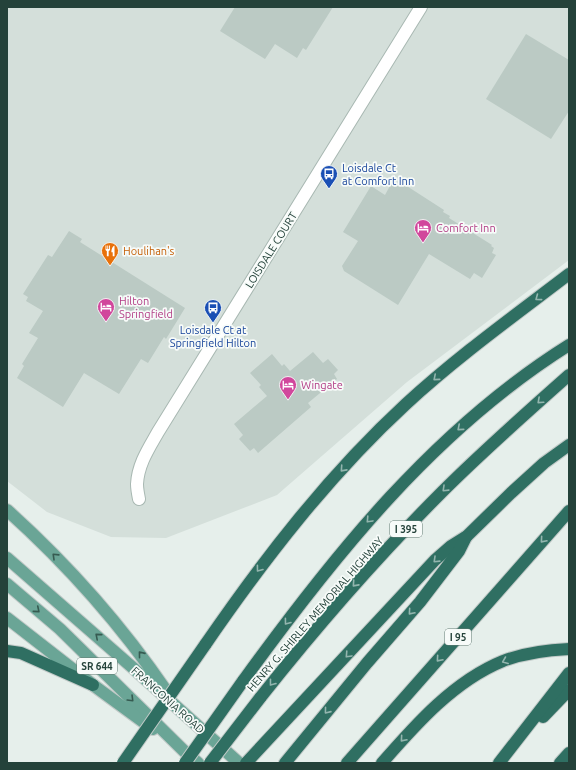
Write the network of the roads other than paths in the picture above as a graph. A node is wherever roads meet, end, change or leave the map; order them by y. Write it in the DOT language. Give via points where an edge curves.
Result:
graph roads {
  1 [pos="422,7"];
  2 [pos="569,274"];
  3 [pos="569,345"];
  4 [pos="569,375"];
  5 [pos="569,445"];
  6 [pos="139,499"];
  7 [pos="7,510"];
  8 [pos="569,511"];
  9 [pos="467,536"];
  10 [pos="7,558"];
  11 [pos="7,584"];
  12 [pos="7,618"];
  13 [pos="569,649"];
  14 [pos="7,651"];
  15 [pos="569,673"];
  16 [pos="93,685"];
  17 [pos="569,690"];
  18 [pos="178,710"];
  19 [pos="569,753"];
  20 [pos="184,757"];
  21 [pos="123,763"];
  22 [pos="198,763"];
  23 [pos="210,763"];
  24 [pos="239,763"];
  25 [pos="246,763"];
  26 [pos="285,763"];
  27 [pos="347,763"];
  28 [pos="382,763"];
  29 [pos="499,763"];
  30 [pos="560,763"];
  1 -- 6 [label="street, LOISDALE COURT" via="144,456 137,484"];
  2 -- 21 [label="highway, one-way, bridge" via="444,371 370,439 269,556"];
  3 -- 20 [label="highway, one-way, bridge" via="489,403 428,457 364,525"];
  4 -- 23 [label="highway, HENRY G. SHIRLEY MEMORIAL HIGHWAY / I 395, one-way, bridge" via="500,436 403,532 298,650"];
  5 -- 9 [label="highway" via="544,463"];
  18 -- 7 [label="main road, one-way" via="144,658 107,614 60,561"];
  8 -- 27 [label="highway, I 95, one-way"];
  9 -- 25 [label="highway, one-way" via="435,560"];
  9 -- 26 [label="highway, one-way" via="459,552 420,602 366,662"];
  18 -- 10 [label="main road, FRANCONIA ROAD / SR 644, one-way"];
  11 -- 20 [label="main road, SR 644, one-way" via="60,629"];
  12 -- 16 [label="main road"];
  13 -- 28 [label="highway, one-way" via="543,650 502,662 480,674 435,707"];
  14 -- 16 [label="highway" via="21,653"];
  15 -- 29 [label="highway"];
  16 -- 20 [label="main road"];
  17 -- 29 [label="highway"];
  18 -- 24 [label="main road, FRANCONIA ROAD / SR 644"];
  19 -- 30 [label="highway"];
  20 -- 22 [label="main road, SR 644"];
}
